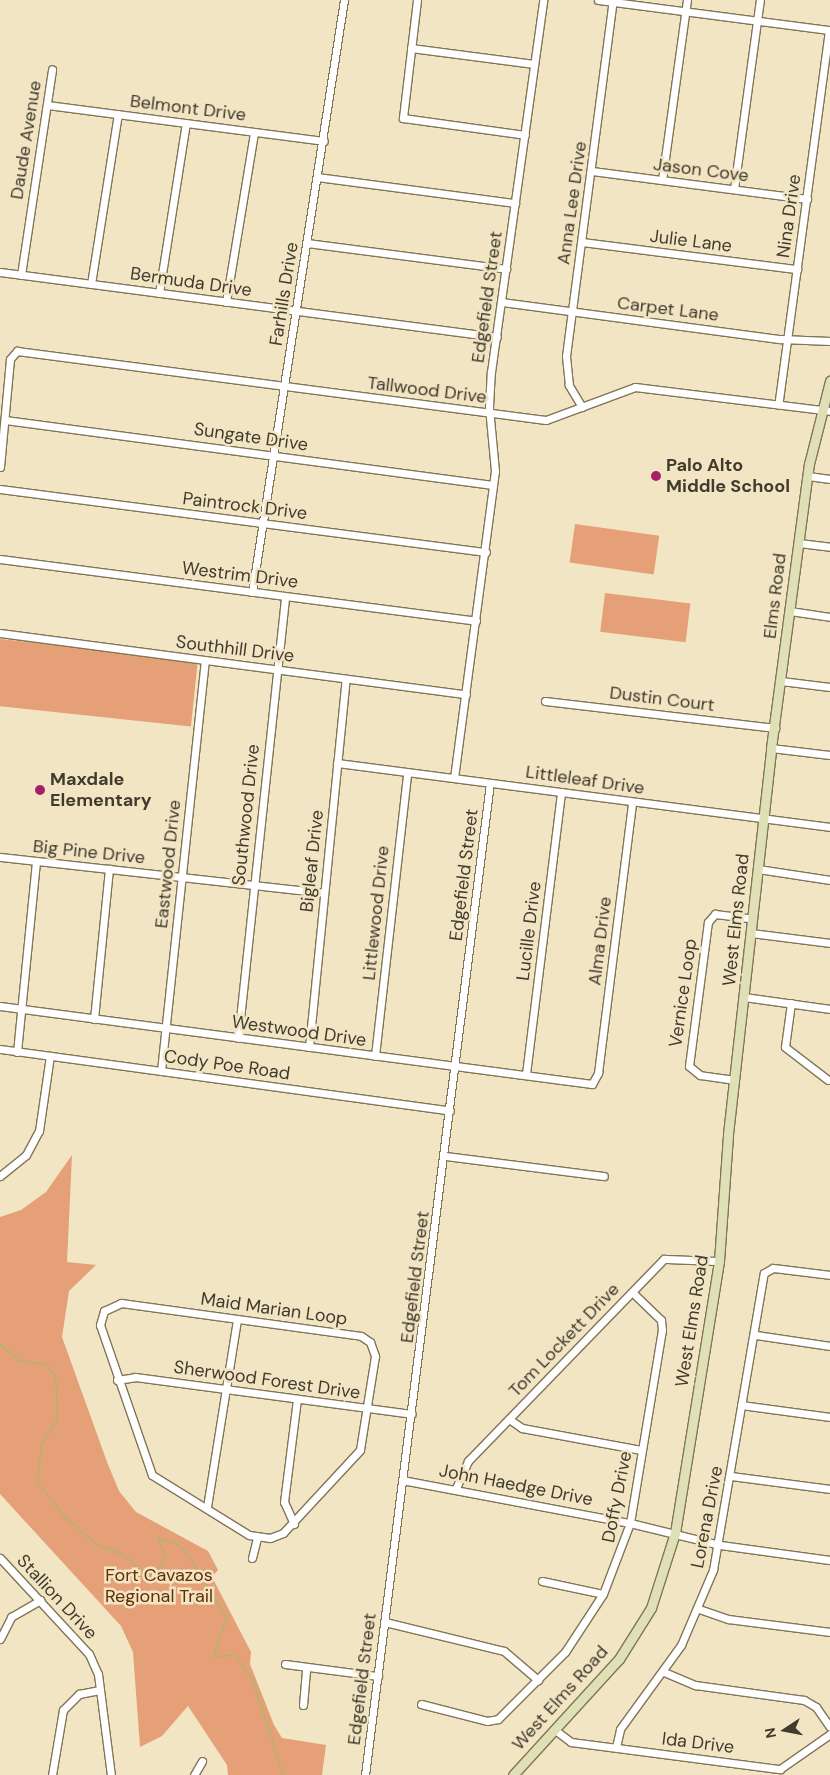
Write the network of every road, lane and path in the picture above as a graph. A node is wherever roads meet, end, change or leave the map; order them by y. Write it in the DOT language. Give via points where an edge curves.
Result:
graph roads {
  1 [pos="344,0"];
  2 [pos="417,0"];
  3 [pos="543,0"];
  4 [pos="598,0"];
  5 [pos="687,0"];
  6 [pos="760,0"];
  7 [pos="613,1"];
  8 [pos="685,12"];
  9 [pos="757,21"];
  10 [pos="410,48"];
  11 [pos="534,64"];
  12 [pos="52,69"];
  13 [pos="47,105"];
  14 [pos="118,114"];
  15 [pos="186,123"];
  16 [pos="254,132"];
  17 [pos="525,135"];
  18 [pos="324,142"];
  19 [pos="592,171"];
  20 [pos="317,177"];
  21 [pos="662,180"];
  22 [pos="734,189"];
  23 [pos="806,199"];
  24 [pos="516,203"];
  25 [pos="582,242"];
  26 [pos="307,243"];
  27 [pos="506,269"];
  28 [pos="797,269"];
  29 [pos="0,272"];
  30 [pos="21,275"];
  31 [pos="91,284"];
  32 [pos="159,293"];
  33 [pos="226,302"];
  34 [pos="502,302"];
  35 [pos="297,312"];
  36 [pos="572,312"];
  37 [pos="497,337"];
  38 [pos="788,338"];
  39 [pos="830,341"];
  40 [pos="830,380"];
  41 [pos="285,387"];
  42 [pos="778,405"];
  43 [pos="582,407"];
  44 [pos="820,410"];
  45 [pos="830,411"];
  46 [pos="489,413"];
  47 [pos="5,420"];
  48 [pos="1,451"];
  49 [pos="274,455"];
  50 [pos="0,467"];
  51 [pos="808,476"];
  52 [pos="830,479"];
  53 [pos="493,485"];
  54 [pos="0,488"];
  55 [pos="263,523"];
  56 [pos="799,543"];
  57 [pos="830,547"];
  58 [pos="486,552"];
  59 [pos="0,559"];
  60 [pos="252,592"];
  61 [pos="285,596"];
  62 [pos="790,611"];
  63 [pos="830,617"];
  64 [pos="476,621"];
  65 [pos="0,633"];
  66 [pos="205,660"];
  67 [pos="276,669"];
  68 [pos="346,678"];
  69 [pos="781,681"];
  70 [pos="830,687"];
  71 [pos="466,694"];
  72 [pos="545,701"];
  73 [pos="774,728"];
  74 [pos="771,748"];
  75 [pos="830,755"];
  76 [pos="337,763"];
  77 [pos="407,773"];
  78 [pos="454,778"];
  79 [pos="490,783"];
  80 [pos="561,792"];
  81 [pos="632,802"];
  82 [pos="763,818"];
  83 [pos="830,827"];
  84 [pos="0,857"];
  85 [pos="36,861"];
  86 [pos="109,869"];
  87 [pos="758,869"];
  88 [pos="182,877"];
  89 [pos="830,880"];
  90 [pos="254,885"];
  91 [pos="324,893"];
  92 [pos="753,919"];
  93 [pos="751,932"];
  94 [pos="830,943"];
  95 [pos="744,997"];
  96 [pos="790,1004"];
  97 [pos="0,1006"];
  98 [pos="21,1009"];
  99 [pos="830,1009"];
  100 [pos="94,1019"];
  101 [pos="165,1028"];
  102 [pos="238,1038"];
  103 [pos="309,1047"];
  104 [pos="0,1049"];
  105 [pos="17,1052"];
  106 [pos="50,1056"];
  107 [pos="375,1056"];
  108 [pos="455,1066"];
  109 [pos="161,1071"];
  110 [pos="526,1074"];
  111 [pos="735,1080"];
  112 [pos="828,1080"];
  113 [pos="594,1083"];
  114 [pos="450,1111"];
  115 [pos="445,1156"];
  116 [pos="0,1176"];
  117 [pos="604,1176"];
  118 [pos="719,1261"];
  119 [pos="830,1275"];
  120 [pos="632,1292"];
  121 [pos="237,1319"];
  122 [pos="756,1336"];
  123 [pos="830,1346"];
  124 [pos="117,1380"];
  125 [pos="227,1390"];
  126 [pos="297,1398"];
  127 [pos="741,1405"];
  128 [pos="368,1408"];
  129 [pos="412,1414"];
  130 [pos="830,1417"];
  131 [pos="509,1419"];
  132 [pos="641,1450"];
  133 [pos="732,1476"];
  134 [pos="402,1480"];
  135 [pos="456,1488"];
  136 [pos="830,1489"];
  137 [pos="207,1507"];
  138 [pos="630,1523"];
  139 [pos="294,1524"];
  140 [pos="675,1533"];
  141 [pos="257,1538"];
  142 [pos="720,1545"];
  143 [pos="0,1558"];
  144 [pos="252,1558"];
  145 [pos="830,1560"];
  146 [pos="542,1581"];
  147 [pos="603,1594"];
  148 [pos="40,1600"];
  149 [pos="699,1609"];
  150 [pos="385,1622"];
  151 [pos="830,1632"];
  152 [pos="0,1639"];
  153 [pos="285,1664"];
  154 [pos="306,1667"];
  155 [pos="664,1672"];
  156 [pos="378,1676"];
  157 [pos="538,1680"];
  158 [pos="100,1690"];
  159 [pos="421,1704"];
  160 [pos="303,1705"];
  161 [pos="830,1727"];
  162 [pos="555,1730"];
  163 [pos="830,1734"];
  164 [pos="616,1747"];
  165 [pos="202,1762"];
  166 [pos="52,1775"];
  167 [pos="110,1775"];
  168 [pos="194,1775"];
  169 [pos="366,1775"];
  170 [pos="512,1775"];
  1 -- 18 [label="street, Farhills Drive"];
  2 -- 10 [label="street"];
  3 -- 11 [label="street, Edgefield Street"];
  4 -- 7 [label="street"];
  5 -- 8 [label="street"];
  6 -- 9 [label="street"];
  7 -- 8 [label="street"];
  7 -- 19 [label="street, Anna Lee Drive"];
  8 -- 9 [label="street"];
  8 -- 21 [label="street"];
  9 -- 22 [label="street"];
  9 -- 23 [label="street, Nina Drive" via="829,30"];
  10 -- 11 [label="street"];
  10 -- 17 [label="street" via="403,118"];
  11 -- 17 [label="street, Edgefield Street"];
  12 -- 13 [label="street, Daude Avenue"];
  13 -- 14 [label="street, Belmont Drive"];
  13 -- 30 [label="street, Daude Avenue"];
  14 -- 15 [label="street, Belmont Drive"];
  14 -- 31 [label="street"];
  15 -- 16 [label="street, Belmont Drive"];
  15 -- 32 [label="street"];
  16 -- 18 [label="street, Belmont Drive"];
  16 -- 33 [label="street"];
  17 -- 24 [label="street, Edgefield Street"];
  18 -- 20 [label="street, Farhills Drive"];
  19 -- 21 [label="street, Jason Cove"];
  19 -- 25 [label="street, Anna Lee Drive"];
  20 -- 24 [label="street"];
  20 -- 26 [label="street, Farhills Drive"];
  21 -- 22 [label="street, Jason Cove"];
  22 -- 23 [label="street, Jason Cove"];
  23 -- 28 [label="street, Nina Drive"];
  24 -- 27 [label="street, Edgefield Street"];
  25 -- 28 [label="street, Julie Lane"];
  25 -- 36 [label="street, Anna Lee Drive"];
  26 -- 27 [label="street"];
  26 -- 35 [label="street, Farhills Drive"];
  27 -- 34 [label="street, Edgefield Street"];
  28 -- 38 [label="street, Nina Drive"];
  29 -- 30 [label="street, Bermuda Drive"];
  30 -- 31 [label="street, Bermuda Drive"];
  31 -- 32 [label="street, Bermuda Drive"];
  32 -- 33 [label="street, Bermuda Drive"];
  33 -- 35 [label="street, Bermuda Drive"];
  34 -- 36 [label="street, Carpet Lane"];
  34 -- 37 [label="street, Edgefield Street"];
  35 -- 37 [label="street, Bermuda Drive"];
  35 -- 41 [label="street, Farhills Drive"];
  36 -- 38 [label="street, Carpet Lane"];
  36 -- 43 [label="street, Anna Lee Drive" via="566,366 572,392"];
  37 -- 46 [label="street, Edgefield Street"];
  38 -- 39 [label="street, Carpet Lane"];
  38 -- 42 [label="street, Nina Drive"];
  40 -- 44 [label="main road, Elms Road"];
  41 -- 46 [label="street, Tallwood Drive"];
  41 -- 47 [label="street, Tallwood Drive" via="14,352"];
  41 -- 49 [label="street, Farhills Drive"];
  42 -- 43 [label="street, Tallwood Drive" via="635,387"];
  42 -- 44 [label="street, Tallwood Drive"];
  43 -- 46 [label="street, Tallwood Drive" via="554,420"];
  44 -- 45 [label="street, Tallwood Drive"];
  44 -- 51 [label="main road, Elms Road"];
  46 -- 53 [label="street, Edgefield Street" via="495,454"];
  47 -- 48 [label="street"];
  47 -- 49 [label="street, Sungate Drive"];
  48 -- 50 [label="street"];
  49 -- 53 [label="street, Sungate Drive"];
  49 -- 55 [label="street, Farhills Drive"];
  51 -- 52 [label="street"];
  51 -- 56 [label="main road, Elms Road"];
  53 -- 58 [label="street, Edgefield Street"];
  54 -- 55 [label="street, Paintrock Drive"];
  55 -- 58 [label="street, Paintrock Drive"];
  55 -- 60 [label="street, Farhills Drive"];
  56 -- 57 [label="street"];
  56 -- 62 [label="main road, Elms Road"];
  58 -- 64 [label="street, Edgefield Street"];
  59 -- 60 [label="street, Westrim Drive"];
  60 -- 61 [label="street, Westrim Drive"];
  61 -- 64 [label="street, Westrim Drive"];
  61 -- 67 [label="street, Southwood Drive"];
  62 -- 63 [label="street"];
  62 -- 69 [label="main road, Elms Road"];
  64 -- 71 [label="street, Edgefield Street"];
  65 -- 66 [label="street, Southhill Drive"];
  66 -- 67 [label="street, Southhill Drive"];
  66 -- 88 [label="street, Eastwood Drive"];
  67 -- 68 [label="street, Southhill Drive"];
  67 -- 90 [label="street, Southwood Drive"];
  68 -- 71 [label="street, Southhill Drive"];
  68 -- 76 [label="street, Bigleaf Drive"];
  69 -- 70 [label="street"];
  69 -- 73 [label="main road, Elms Road"];
  71 -- 78 [label="street, Edgefield Street"];
  72 -- 73 [label="street, Dustin Court"];
  73 -- 74 [label="main road, Elms Road"];
  74 -- 75 [label="street"];
  74 -- 82 [label="main road, Elms Road"];
  76 -- 77 [label="street, Littleleaf Drive"];
  76 -- 91 [label="street, Bigleaf Drive"];
  77 -- 78 [label="street, Littleleaf Drive"];
  77 -- 107 [label="street, Littlewood Drive"];
  78 -- 79 [label="street, Littleleaf Drive"];
  79 -- 80 [label="street, Littleleaf Drive"];
  79 -- 108 [label="street, Edgefield Street"];
  80 -- 81 [label="street, Littleleaf Drive"];
  80 -- 110 [label="street, Lucille Drive"];
  81 -- 82 [label="street, Littleleaf Drive"];
  81 -- 113 [label="street, Alma Drive"];
  82 -- 83 [label="street, Littleleaf Drive"];
  82 -- 87 [label="main road, West Elms Road"];
  84 -- 85 [label="street, Big Pine Drive"];
  85 -- 86 [label="street, Big Pine Drive"];
  85 -- 98 [label="street"];
  86 -- 88 [label="street, Big Pine Drive"];
  86 -- 100 [label="street"];
  87 -- 89 [label="street"];
  87 -- 92 [label="main road, West Elms Road"];
  88 -- 90 [label="street, Big Pine Drive"];
  88 -- 101 [label="street, Eastwood Drive"];
  90 -- 91 [label="street, Big Pine Drive"];
  90 -- 102 [label="street, Southwood Drive"];
  91 -- 103 [label="street, Bigleaf Drive"];
  92 -- 93 [label="main road, West Elms Road"];
  92 -- 111 [label="street, Vernice Loop" via="715,914 708,922 689,1066 700,1075"];
  93 -- 94 [label="street"];
  93 -- 95 [label="main road, West Elms Road"];
  95 -- 96 [label="street"];
  95 -- 111 [label="main road, West Elms Road"];
  96 -- 99 [label="street"];
  96 -- 112 [label="street" via="785,1047"];
  97 -- 98 [label="street, Westwood Drive"];
  98 -- 100 [label="street, Westwood Drive"];
  98 -- 105 [label="street"];
  100 -- 101 [label="street, Westwood Drive"];
  101 -- 102 [label="street, Westwood Drive"];
  101 -- 109 [label="street, Eastwood Drive"];
  102 -- 103 [label="street, Westwood Drive"];
  103 -- 107 [label="street, Westwood Drive"];
  104 -- 105 [label="street, Cody Poe Road"];
  105 -- 106 [label="street, Cody Poe Road"];
  106 -- 109 [label="street, Cody Poe Road"];
  106 -- 116 [label="street" via="39,1131 26,1155"];
  107 -- 108 [label="street, Westwood Drive"];
  108 -- 110 [label="street, Westwood Drive"];
  108 -- 114 [label="street, Edgefield Street"];
  109 -- 114 [label="street, Cody Poe Road"];
  110 -- 113 [label="street, Westwood Drive"];
  111 -- 118 [label="main road, West Elms Road"];
  114 -- 115 [label="street, Edgefield Street"];
  115 -- 117 [label="street"];
  115 -- 129 [label="street, Edgefield Street"];
  118 -- 120 [label="street, Tom Lockett Drive" via="668,1257"];
  118 -- 140 [label="main road, West Elms Road"];
  119 -- 122 [label="street, Lorena Drive" via="767,1270"];
  120 -- 131 [label="street, Tom Lockett Drive"];
  120 -- 132 [label="street, Doffy Drive" via="662,1326"];
  121 -- 124 [label="street, Maid Marian Loop" via="121,1303 108,1306 100,1326"];
  121 -- 125 [label="street"];
  121 -- 128 [label="street, Maid Marian Loop" via="366,1337 375,1356"];
  122 -- 123 [label="street"];
  122 -- 127 [label="street, Lorena Drive"];
  124 -- 125 [label="street, Sherwood Forest Drive" via="135,1377"];
  124 -- 137 [label="street, Maid Marian Loop" via="152,1475 163,1486"];
  125 -- 126 [label="street, Sherwood Forest Drive"];
  125 -- 137 [label="street"];
  126 -- 128 [label="street, Sherwood Forest Drive"];
  126 -- 139 [label="street" via="284,1502"];
  127 -- 130 [label="street"];
  127 -- 133 [label="street, Lorena Drive"];
  128 -- 129 [label="street, Sherwood Forest Drive"];
  128 -- 139 [label="street, Maid Marian Loop" via="364,1439 354,1459"];
  129 -- 134 [label="street, Edgefield Street"];
  131 -- 132 [label="street" via="522,1428"];
  131 -- 135 [label="street, Tom Lockett Drive" via="463,1467"];
  132 -- 138 [label="street, Doffy Drive"];
  133 -- 136 [label="street"];
  133 -- 142 [label="street, Lorena Drive"];
  134 -- 135 [label="street, John Haedge Drive"];
  134 -- 150 [label="street, Edgefield Street"];
  135 -- 138 [label="street, John Haedge Drive"];
  137 -- 141 [label="street, Maid Marian Loop"];
  138 -- 140 [label="street, John Haedge Drive"];
  138 -- 147 [label="street, Doffy Drive"];
  139 -- 141 [label="street, Maid Marian Loop" via="277,1536"];
  140 -- 142 [label="street, John Haedge Drive"];
  140 -- 162 [label="main road, West Elms Road" via="651,1608 603,1678"];
  141 -- 144 [label="street"];
  142 -- 145 [label="street, John Haedge Drive"];
  142 -- 149 [label="street, Lorena Drive"];
  143 -- 148 [label="street, Stallion Drive"];
  146 -- 147 [label="street"];
  147 -- 157 [label="street, Doffy Drive" via="582,1630"];
  148 -- 152 [label="street" via="11,1616"];
  148 -- 158 [label="street, Stallion Drive" via="89,1654"];
  149 -- 151 [label="street" via="728,1619"];
  149 -- 155 [label="street, Lorena Drive"];
  150 -- 156 [label="street, Edgefield Street"];
  150 -- 157 [label="street" via="504,1651"];
  153 -- 154 [label="street"];
  154 -- 156 [label="street"];
  154 -- 160 [label="street"];
  155 -- 161 [label="street" via="695,1685 804,1700 816,1707"];
  155 -- 164 [label="street, Lorena Drive" via="620,1729"];
  156 -- 169 [label="street, Edgefield Street"];
  157 -- 159 [label="street, Doffy Drive" via="492,1721"];
  158 -- 166 [label="street" via="79,1694 62,1710"];
  158 -- 167 [label="street, Stallion Drive"];
  162 -- 164 [label="street, Ida Drive" via="571,1742"];
  162 -- 170 [label="main road, West Elms Road"];
  163 -- 164 [label="street, Ida Drive" via="780,1768"];
  165 -- 168 [label="street"];
}
